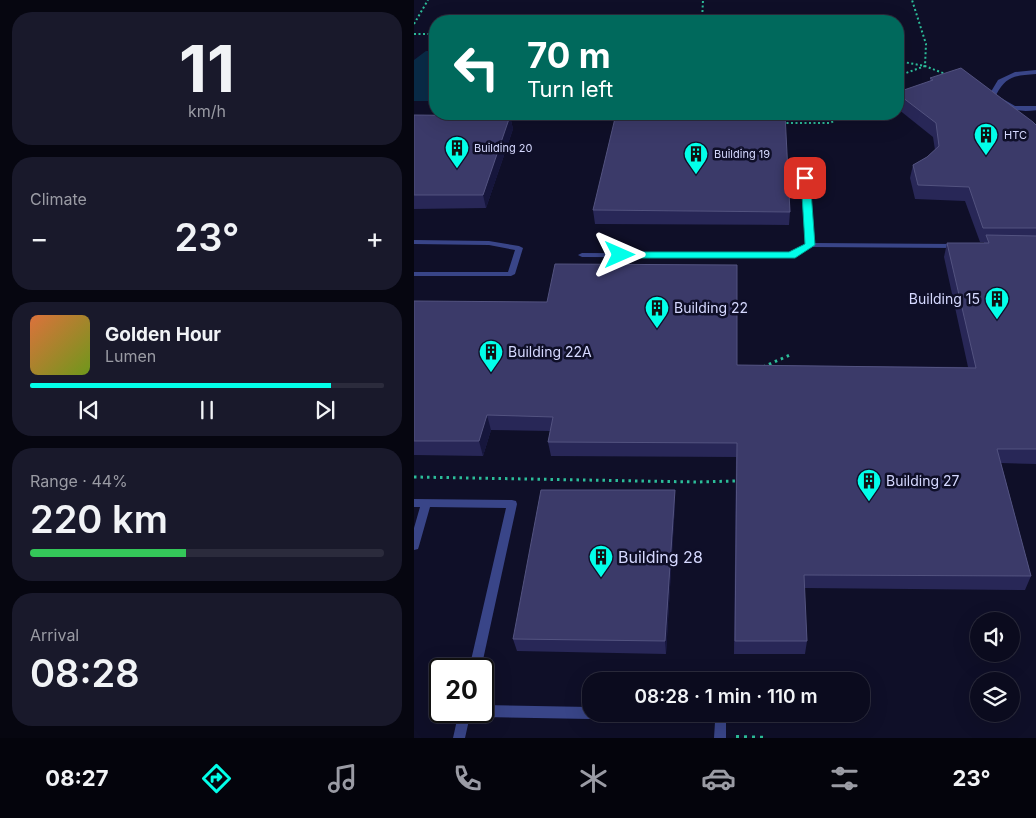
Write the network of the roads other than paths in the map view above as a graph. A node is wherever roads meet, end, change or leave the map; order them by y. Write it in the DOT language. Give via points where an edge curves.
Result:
graph roads {
  1 [pos="1036,72"];
  2 [pos="1036,108"];
  3 [pos="804,161"];
  4 [pos="414,242"];
  5 [pos="810,245"];
  6 [pos="968,246"];
  7 [pos="582,255"];
  8 [pos="414,274"];
  9 [pos="414,504"];
  10 [pos="426,504"];
  11 [pos="414,546"];
  12 [pos="477,658"];
  13 [pos="494,711"];
  14 [pos="582,713"];
  15 [pos="721,722"];
  16 [pos="462,723"];
  17 [pos="720,737"];
  18 [pos="459,738"];
  1 -- 2 [label="street" via="1015,74 1000,81 992,95 1005,106 1025,110"];
  3 -- 5 [label="lane"];
  4 -- 8 [label="lane" via="489,243 519,248 511,274"];
  5 -- 6 [label="lane"];
  5 -- 7 [label="lane" via="791,256"];
  9 -- 10 [label="lane"];
  10 -- 11 [label="lane"];
  10 -- 12 [label="lane" via="512,504"];
  13 -- 14 [label="lane"];
  15 -- 17 [label="lane"];
  16 -- 18 [label="lane"];
}
